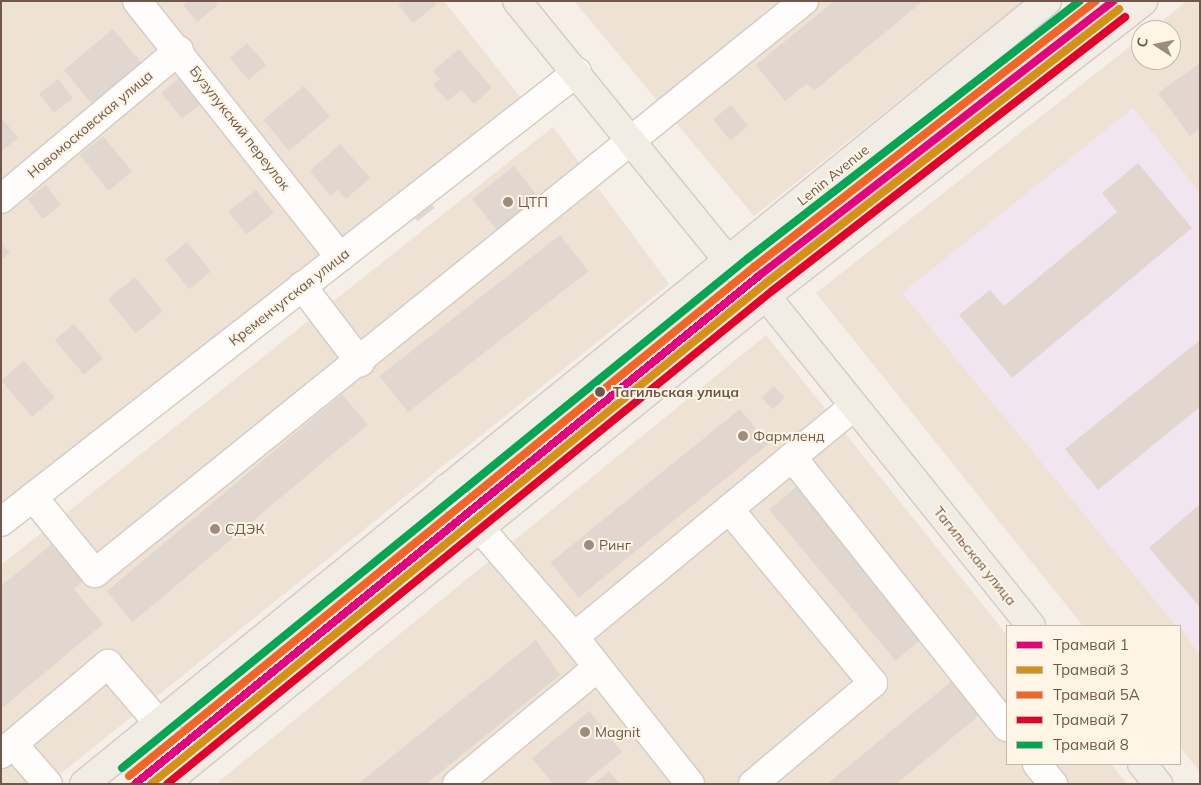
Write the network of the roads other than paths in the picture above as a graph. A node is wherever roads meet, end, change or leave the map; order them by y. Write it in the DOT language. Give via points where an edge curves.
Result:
graph roads {
  1 [pos="137,1"];
  2 [pos="517,1"];
  3 [pos="803,1"];
  4 [pos="1047,1"];
  5 [pos="1143,1"];
  6 [pos="179,50"];
  7 [pos="577,72"];
  8 [pos="630,138"];
  9 [pos="1,199"];
  10 [pos="340,256"];
  11 [pos="728,261"];
  12 [pos="302,286"];
  13 [pos="766,296"];
  14 [pos="360,362"];
  15 [pos="854,406"];
  16 [pos="792,457"];
  17 [pos="446,489"];
  18 [pos="33,497"];
  19 [pos="729,509"];
  20 [pos="1,522"];
  21 [pos="480,529"];
  22 [pos="1030,625"];
  23 [pos="574,637"];
  24 [pos="598,667"];
  25 [pos="160,721"];
  26 [pos="1006,726"];
  27 [pos="7,749"];
  28 [pos="191,761"];
  29 [pos="1143,765"];
  30 [pos="48,784"];
  31 [pos="84,784"];
  32 [pos="164,784"];
  33 [pos="457,784"];
  34 [pos="690,784"];
  35 [pos="753,784"];
  36 [pos="1158,784"];
  1 -- 6 [label="street, Бузулукский переулок"];
  2 -- 7 [label="main road, Тагильская улица"];
  3 -- 8 [label="street"];
  4 -- 11 [label="main road, Lenin Avenue"];
  5 -- 13 [label="main road"];
  6 -- 9 [label="street, Новомосковская улица"];
  6 -- 10 [label="street, Бузулукский переулок"];
  7 -- 8 [label="main road, Тагильская улица"];
  7 -- 10 [label="street, Кременчугская улица"];
  8 -- 11 [label="main road, Тагильская улица"];
  8 -- 14 [label="street"];
  10 -- 12 [label="street, Кременчугская улица"];
  11 -- 13 [label="main road, Тагильская улица"];
  11 -- 17 [label="main road, Lenin Avenue"];
  12 -- 14 [label="street"];
  12 -- 18 [label="street, Кременчугская улица"];
  13 -- 15 [label="main road, Тагильская улица"];
  13 -- 21 [label="main road"];
  14 -- 18 [label="street" via="95,573"];
  15 -- 16 [label="street"];
  15 -- 22 [label="main road, Тагильская улица"];
  16 -- 19 [label="street"];
  16 -- 26 [label="street"];
  17 -- 21 [label="street"];
  17 -- 25 [label="main road, Lenin Avenue"];
  18 -- 20 [label="street, Кременчугская улица"];
  19 -- 23 [label="street"];
  19 -- 35 [label="street" via="873,683"];
  21 -- 23 [label="street"];
  21 -- 28 [label="main road"];
  23 -- 24 [label="street"];
  24 -- 33 [label="street"];
  24 -- 34 [label="street"];
  25 -- 27 [label="street" via="108,664"];
  25 -- 28 [label="street"];
  25 -- 31 [label="main road, Lenin Avenue"];
  27 -- 30 [label="street"];
  28 -- 32 [label="main road"];
  29 -- 36 [label="main road"];
}
